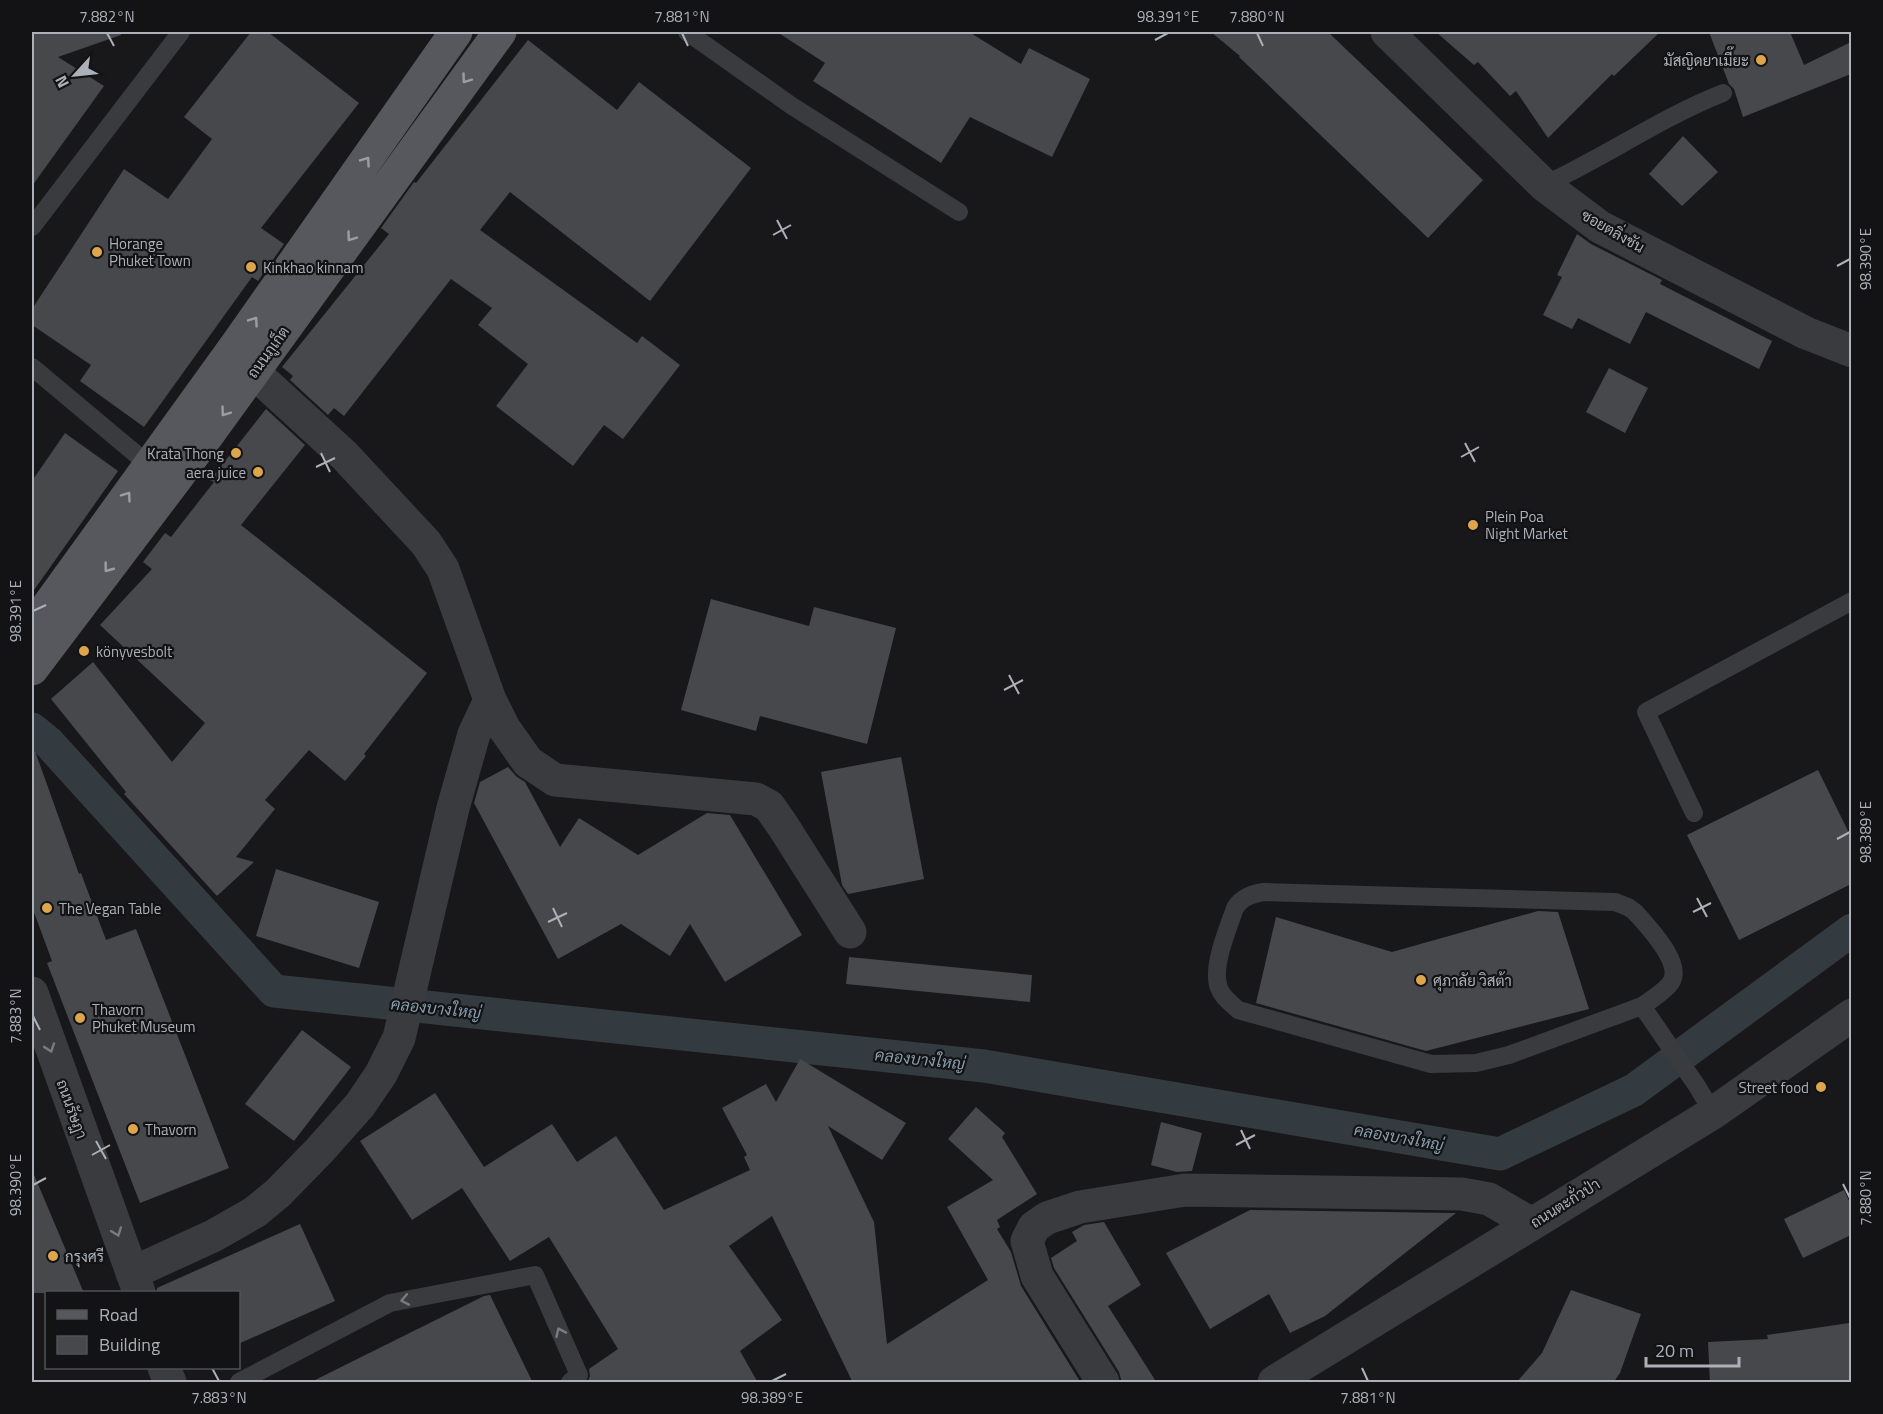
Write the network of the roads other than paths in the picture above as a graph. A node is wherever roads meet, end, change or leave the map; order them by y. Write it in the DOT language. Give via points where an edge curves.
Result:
graph roads {
  1 [pos="181,32"];
  2 [pos="456,32"];
  3 [pos="500,32"];
  4 [pos="687,32"];
  5 [pos="1387,32"];
  6 [pos="1723,93"];
  7 [pos="396,118"];
  8 [pos="423,139"];
  9 [pos="1544,185"];
  10 [pos="959,212"];
  11 [pos="32,227"];
  12 [pos="1806,333"];
  13 [pos="1851,351"];
  14 [pos="240,365"];
  15 [pos="32,367"];
  16 [pos="1851,368"];
  17 [pos="161,474"];
  18 [pos="1851,601"];
  19 [pos="32,628"];
  20 [pos="32,669"];
  21 [pos="490,700"];
  22 [pos="1694,813"];
  23 [pos="850,932"];
  24 [pos="32,993"];
  25 [pos="1642,1006"];
  26 [pos="1851,1015"];
  27 [pos="1705,1099"];
  28 [pos="1532,1224"];
  29 [pos="136,1283"];
  30 [pos="164,1369"];
  31 [pos="170,1383"];
  32 [pos="239,1383"];
  33 [pos="570,1383"];
  34 [pos="1103,1383"];
  35 [pos="1274,1383"];
  1 -- 11 [label="lane"];
  2 -- 7 [label="main road, ถนนภูเก็ต"];
  3 -- 8 [label="main road, ถนนภูเก็ต, one-way"];
  4 -- 10 [label="lane" via="792,106"];
  5 -- 9 [label="street, ซอยตลิ่งชัน"];
  6 -- 9 [label="lane" via="1687,107"];
  7 -- 8 [label="main road"];
  14 -- 7 [label="main road, ถนนภูเก็ต, one-way"];
  8 -- 14 [label="main road, ถนนภูเก็ต, one-way"];
  9 -- 12 [label="street, ซอยตลิ่งชัน" via="1600,227"];
  12 -- 13 [label="street, ซอยตลิ่งชัน"];
  12 -- 16 [label="street"];
  14 -- 17 [label="main road, ถนนภูเก็ต"];
  14 -- 21 [label="street" via="261,379 345,456 426,543 442,569"];
  15 -- 17 [label="lane"];
  19 -- 17 [label="main road, ถนนภูเก็ต, one-way"];
  17 -- 20 [label="main road, ถนนภูเก็ต, one-way"];
  18 -- 22 [label="lane" via="1646,712"];
  21 -- 23 [label="street" via="528,762 555,780 756,800 769,806"];
  21 -- 29 [label="street" via="474,734 453,808 399,1038 381,1074 360,1105 278,1193 255,1212"];
  24 -- 29 [label="street, ถนนรัษฎา, one-way"];
  25 -- 25 [label="lane" via="1509,1055 1476,1063 1431,1064 1238,1010 1218,987 1218,963 1240,900 1264,892 1615,902 1635,912 1672,959 1674,974 1670,984"];
  25 -- 27 [label="lane"];
  26 -- 27 [label="street, ถนนตะกั่วป่า"];
  27 -- 28 [label="street, ถนนตะกั่วป่า"];
  28 -- 34 [label="street" via="1489,1198 1462,1194 1220,1190 1173,1192 1080,1207 1047,1218 1034,1227 1027,1241 1037,1276"];
  28 -- 35 [label="street, ถนนตะกั่วป่า"];
  30 -- 31 [label="street"];
  33 -- 32 [label="lane, one-way" via="579,1375 535,1275 390,1303"];
}
